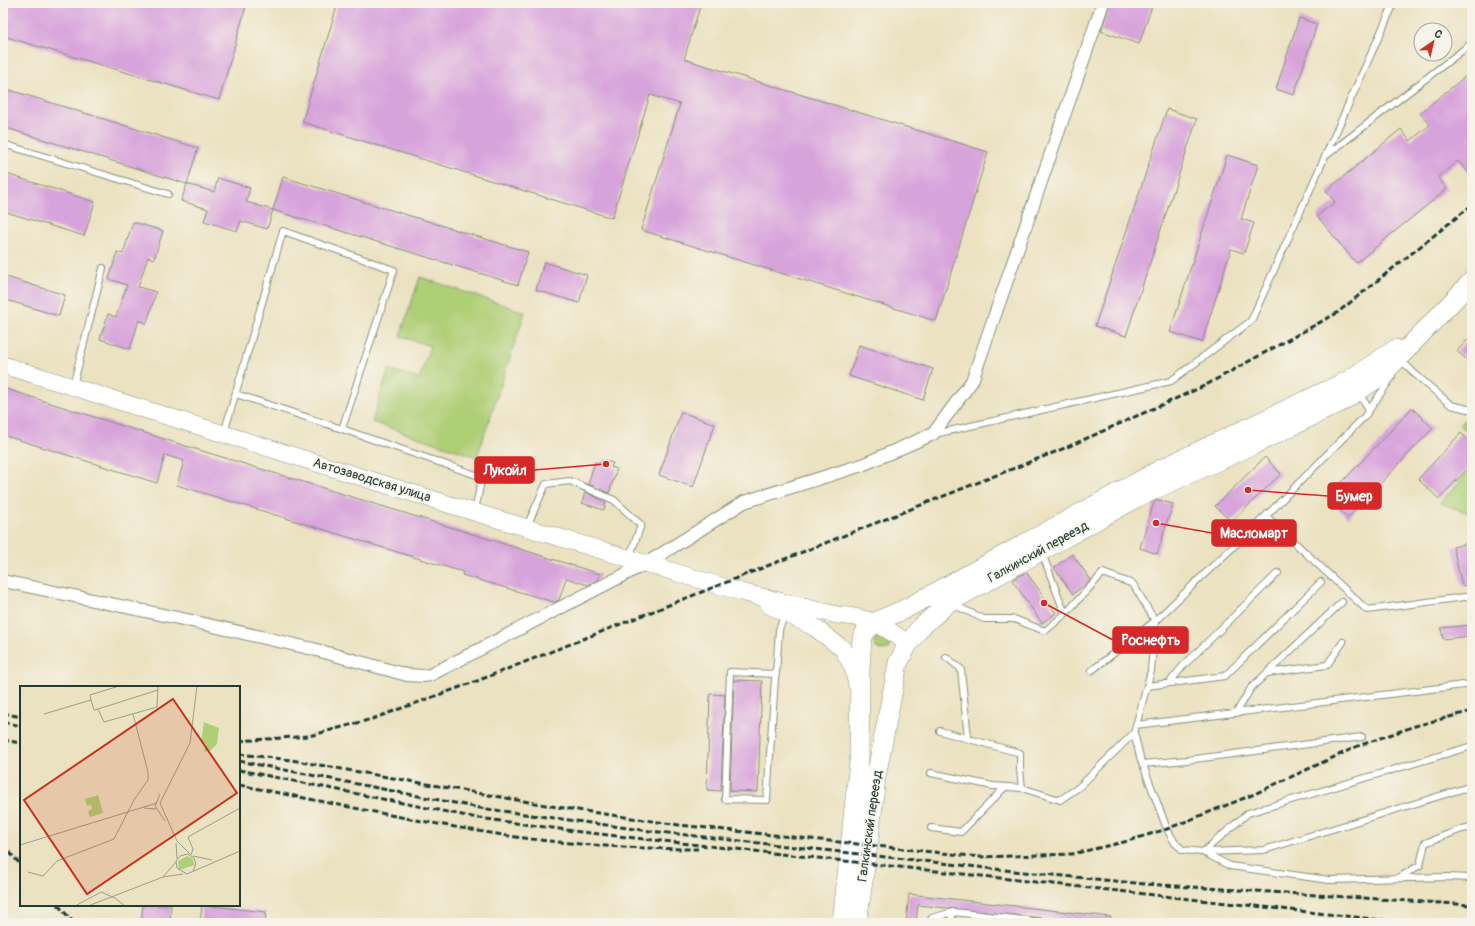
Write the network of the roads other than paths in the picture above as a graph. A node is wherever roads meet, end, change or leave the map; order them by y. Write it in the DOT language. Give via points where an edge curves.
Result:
graph roads {
  1 [pos="1103,3"];
  2 [pos="1394,3"];
  3 [pos="1472,43"];
  4 [pos="3,144"];
  5 [pos="1326,156"];
  6 [pos="168,194"];
  7 [pos="103,268"];
  8 [pos="1472,281"];
  9 [pos="1422,332"];
  10 [pos="1402,361"];
  11 [pos="3,365"];
  12 [pos="1398,367"];
  13 [pos="1394,374"];
  14 [pos="1353,385"];
  15 [pos="72,388"];
  16 [pos="236,394"];
  17 [pos="1369,409"];
  18 [pos="1472,410"];
  19 [pos="342,429"];
  20 [pos="224,434"];
  21 [pos="933,434"];
  22 [pos="475,512"];
  23 [pos="1266,516"];
  24 [pos="526,527"];
  25 [pos="1041,550"];
  26 [pos="629,558"];
  27 [pos="647,563"];
  28 [pos="1278,573"];
  29 [pos="3,581"];
  30 [pos="1321,582"];
  31 [pos="1472,596"];
  32 [pos="1342,602"];
  33 [pos="948,603"];
  34 [pos="788,608"];
  35 [pos="905,609"];
  36 [pos="1065,614"];
  37 [pos="853,616"];
  38 [pos="1155,621"];
  39 [pos="875,622"];
  40 [pos="1343,642"];
  41 [pos="908,644"];
  42 [pos="946,657"];
  43 [pos="1091,672"];
  44 [pos="1267,673"];
  45 [pos="776,674"];
  46 [pos="1169,683"];
  47 [pos="1472,684"];
  48 [pos="1147,686"];
  49 [pos="861,700"];
  50 [pos="1236,713"];
  51 [pos="1136,725"];
  52 [pos="940,731"];
  53 [pos="1134,733"];
  54 [pos="1362,737"];
  55 [pos="968,738"];
  56 [pos="1472,746"];
  57 [pos="1142,764"];
  58 [pos="930,773"];
  59 [pos="1472,786"];
  60 [pos="1005,787"];
  61 [pos="1022,788"];
  62 [pos="1472,827"];
  63 [pos="931,828"];
  64 [pos="1204,852"];
  65 [pos="1398,878"];
  66 [pos="1472,878"];
  67 [pos="953,912"];
  68 [pos="842,923"];
  69 [pos="857,923"];
  70 [pos="928,923"];
  71 [pos="951,923"];
  72 [pos="1051,923"];
  1 -- 21 [label="street" via="972,381"];
  2 -- 5 [label="lane"];
  3 -- 5 [label="lane"];
  4 -- 6 [label="lane"];
  5 -- 21 [label="lane" via="1252,320 1171,381"];
  7 -- 15 [label="lane"];
  8 -- 9 [label="main road, Галкинский переезд"];
  9 -- 10 [label="lane"];
  9 -- 14 [label="main road, Галкинский переезд"];
  10 -- 12 [label="lane"];
  10 -- 18 [label="lane" via="1451,405"];
  11 -- 15 [label="street, Автозаводская улица"];
  13 -- 17 [label="lane"];
  14 -- 17 [label="lane"];
  14 -- 25 [label="main road, Галкинский переезд" via="1341,402 1138,497"];
  14 -- 35 [label="main road, Галкинский переезд" via="1163,468"];
  15 -- 20 [label="street, Автозаводская улица"];
  16 -- 19 [label="lane"];
  16 -- 19 [label="lane" via="283,231 394,270"];
  16 -- 20 [label="lane"];
  17 -- 23 [label="lane"];
  19 -- 22 [label="lane" via="482,477"];
  20 -- 22 [label="street, Автозаводская улица"];
  21 -- 27 [label="street" via="862,465 744,502"];
  22 -- 24 [label="street, Автозаводская улица"];
  23 -- 31 [label="lane" via="1367,610"];
  23 -- 38 [label="lane"];
  24 -- 26 [label="street, Автозаводская улица"];
  24 -- 26 [label="lane" via="546,484 570,481 614,500 641,525"];
  25 -- 33 [label="main road, Галкинский переезд"];
  25 -- 36 [label="lane"];
  26 -- 27 [label="street, Автозаводская улица"];
  27 -- 29 [label="street" via="436,673 423,676 408,675 313,649 187,620"];
  27 -- 34 [label="street, Автозаводская улица"];
  28 -- 46 [label="lane" via="1183,666"];
  30 -- 46 [label="lane" via="1225,676"];
  32 -- 44 [label="lane"];
  33 -- 36 [label="lane" via="984,619 1014,619 1045,631"];
  33 -- 41 [label="main road, Галкинский переезд" via="920,628"];
  34 -- 37 [label="street"];
  34 -- 45 [label="lane" via="779,630"];
  34 -- 49 [label="street" via="843,649 853,668"];
  35 -- 37 [label="street"];
  35 -- 39 [label="main road, Галкинский переезд"];
  36 -- 38 [label="lane" via="1103,573 1133,584"];
  37 -- 39 [label="street"];
  38 -- 43 [label="lane"];
  38 -- 48 [label="lane" via="1151,671"];
  39 -- 41 [label="street"];
  39 -- 49 [label="main road, Галкинский переезд" via="862,638"];
  40 -- 44 [label="lane" via="1327,665"];
  41 -- 69 [label="main road, Галкинский переезд" via="898,663 876,777"];
  42 -- 55 [label="lane" via="961,669"];
  44 -- 50 [label="lane" via="1251,688"];
  45 -- 45 [label="lane" via="767,800 725,799 730,672"];
  46 -- 48 [label="lane"];
  47 -- 50 [label="lane"];
  48 -- 51 [label="lane"];
  49 -- 68 [label="main road, Галкинский переезд" via="859,760"];
  50 -- 51 [label="lane"];
  51 -- 53 [label="lane"];
  52 -- 55 [label="lane"];
  53 -- 57 [label="lane"];
  53 -- 61 [label="lane" via="1078,787 1060,800"];
  54 -- 57 [label="lane"];
  55 -- 61 [label="lane" via="1020,753"];
  56 -- 64 [label="lane" via="1248,814"];
  57 -- 64 [label="lane" via="1167,830 1175,842 1183,850"];
  58 -- 60 [label="lane"];
  59 -- 64 [label="lane" via="1264,850"];
  60 -- 61 [label="lane"];
  60 -- 63 [label="lane" via="961,832"];
  62 -- 65 [label="lane" via="1425,844 1420,865"];
  64 -- 65 [label="lane" via="1230,866 1329,880"];
  65 -- 66 [label="lane"];
  67 -- 70 [label="lane" via="932,918"];
  67 -- 71 [label="lane"];
  67 -- 72 [label="lane"];
}
